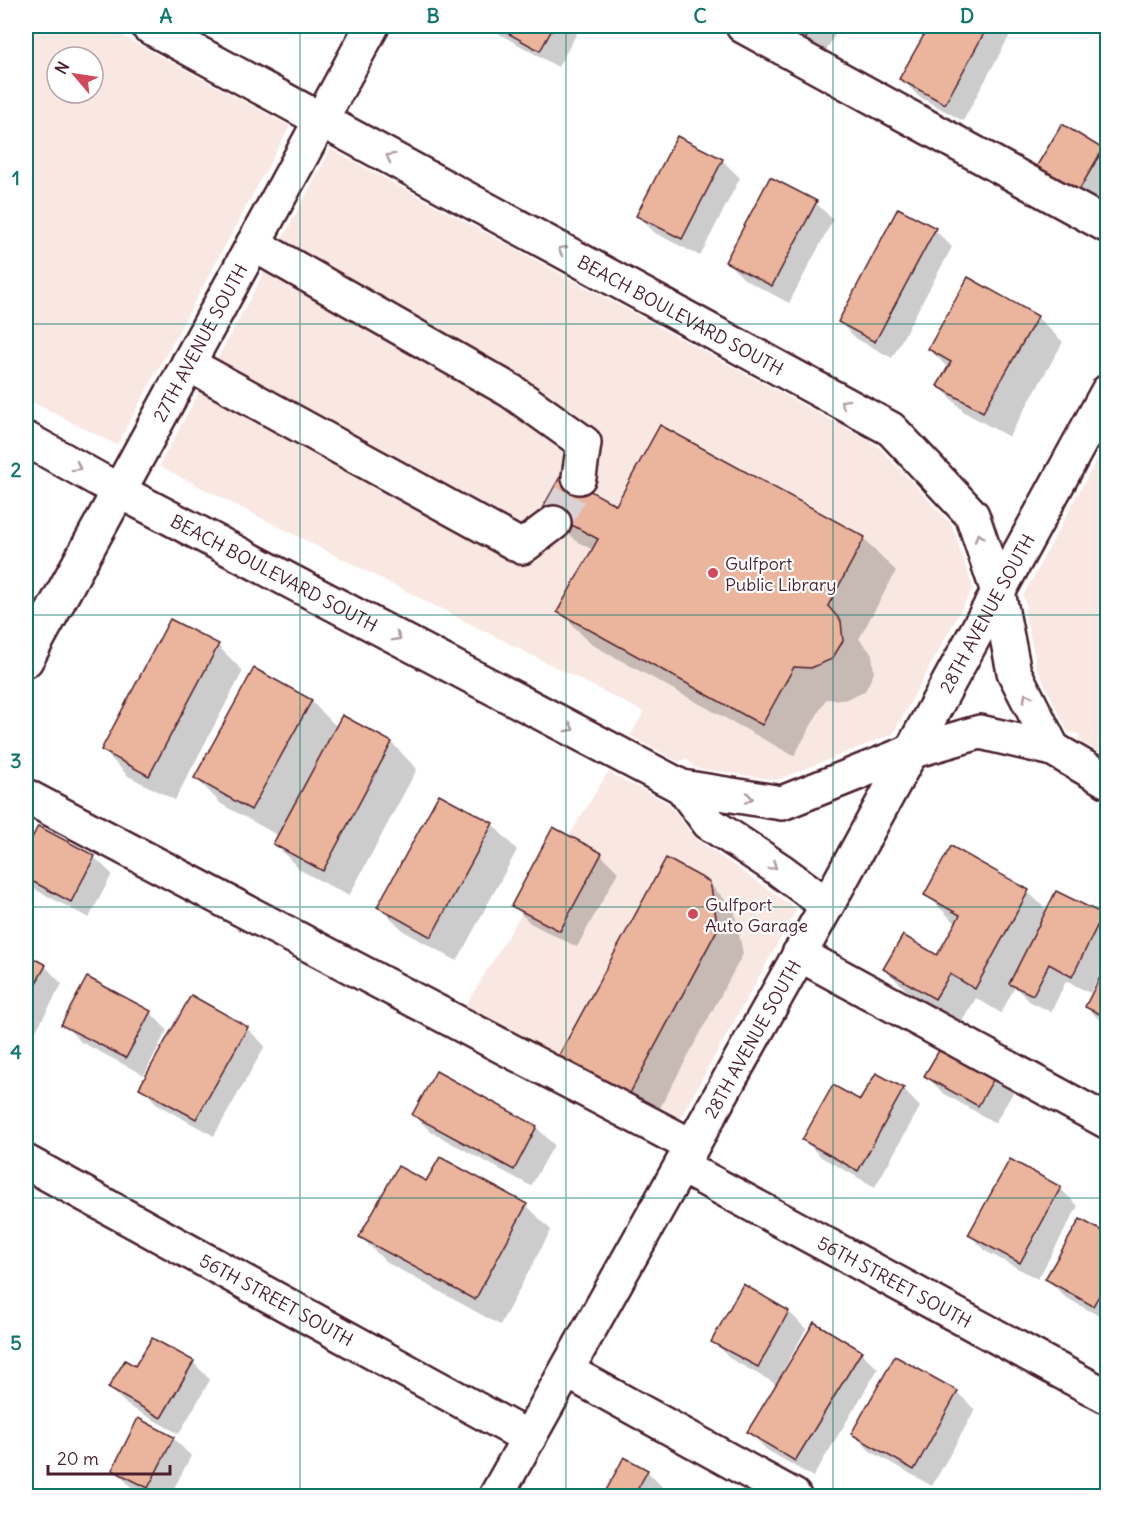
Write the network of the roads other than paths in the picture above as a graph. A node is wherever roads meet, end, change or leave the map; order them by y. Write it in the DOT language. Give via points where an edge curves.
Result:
graph roads {
  1 [pos="148,26"];
  2 [pos="372,26"];
  3 [pos="742,26"];
  4 [pos="321,119"];
  5 [pos="1107,226"];
  6 [pos="253,244"];
  7 [pos="188,364"];
  8 [pos="1107,391"];
  9 [pos="26,439"];
  10 [pos="579,477"];
  11 [pos="119,491"];
  12 [pos="554,523"];
  13 [pos="998,592"];
  14 [pos="26,660"];
  15 [pos="1053,749"];
  16 [pos="910,752"];
  17 [pos="1107,781"];
  18 [pos="682,788"];
  19 [pos="26,795"];
  20 [pos="827,905"];
  21 [pos="799,954"];
  22 [pos="1107,1122"];
  23 [pos="687,1156"];
  24 [pos="26,1162"];
  25 [pos="567,1371"];
  26 [pos="1107,1397"];
  27 [pos="529,1438"];
  28 [pos="496,1497"];
  29 [pos="794,1497"];
  1 -- 4 [label="street, BEACH BOULEVARD SOUTH"];
  2 -- 4 [label="street, 27TH AVENUE SOUTH"];
  3 -- 5 [label="street"];
  4 -- 6 [label="street, 27TH AVENUE SOUTH"];
  13 -- 4 [label="street, BEACH BOULEVARD SOUTH, one-way" via="972,515 891,429"];
  6 -- 7 [label="street, 27TH AVENUE SOUTH"];
  6 -- 10 [label="street" via="511,391 584,443"];
  7 -- 11 [label="street, 27TH AVENUE SOUTH"];
  7 -- 12 [label="street" via="522,547"];
  8 -- 13 [label="street, 28TH AVENUE SOUTH"];
  9 -- 11 [label="street, BEACH BOULEVARD SOUTH, one-way"];
  11 -- 14 [label="street, 27TH AVENUE SOUTH"];
  11 -- 18 [label="street, BEACH BOULEVARD SOUTH, one-way"];
  15 -- 13 [label="street, BEACH BOULEVARD SOUTH, one-way" via="1014,672"];
  13 -- 16 [label="street, 28TH AVENUE SOUTH"];
  15 -- 16 [label="street, BEACH BOULEVARD SOUTH" via="980,732"];
  15 -- 17 [label="street, BEACH BOULEVARD SOUTH"];
  18 -- 16 [label="street, BEACH BOULEVARD SOUTH, one-way" via="782,803"];
  16 -- 20 [label="street, 28TH AVENUE SOUTH"];
  18 -- 20 [label="street, BEACH BOULEVARD SOUTH, one-way" via="709,823"];
  19 -- 23 [label="street, 56TH STREET SOUTH"];
  20 -- 21 [label="street, 28TH AVENUE SOUTH"];
  21 -- 22 [label="street"];
  21 -- 23 [label="street, 28TH AVENUE SOUTH"];
  23 -- 25 [label="street, 28TH AVENUE SOUTH"];
  23 -- 26 [label="street, 56TH STREET SOUTH"];
  24 -- 27 [label="street, 56TH STREET SOUTH"];
  25 -- 27 [label="street, 28TH AVENUE SOUTH"];
  25 -- 29 [label="street"];
  27 -- 28 [label="street, 28TH AVENUE SOUTH"];
}
